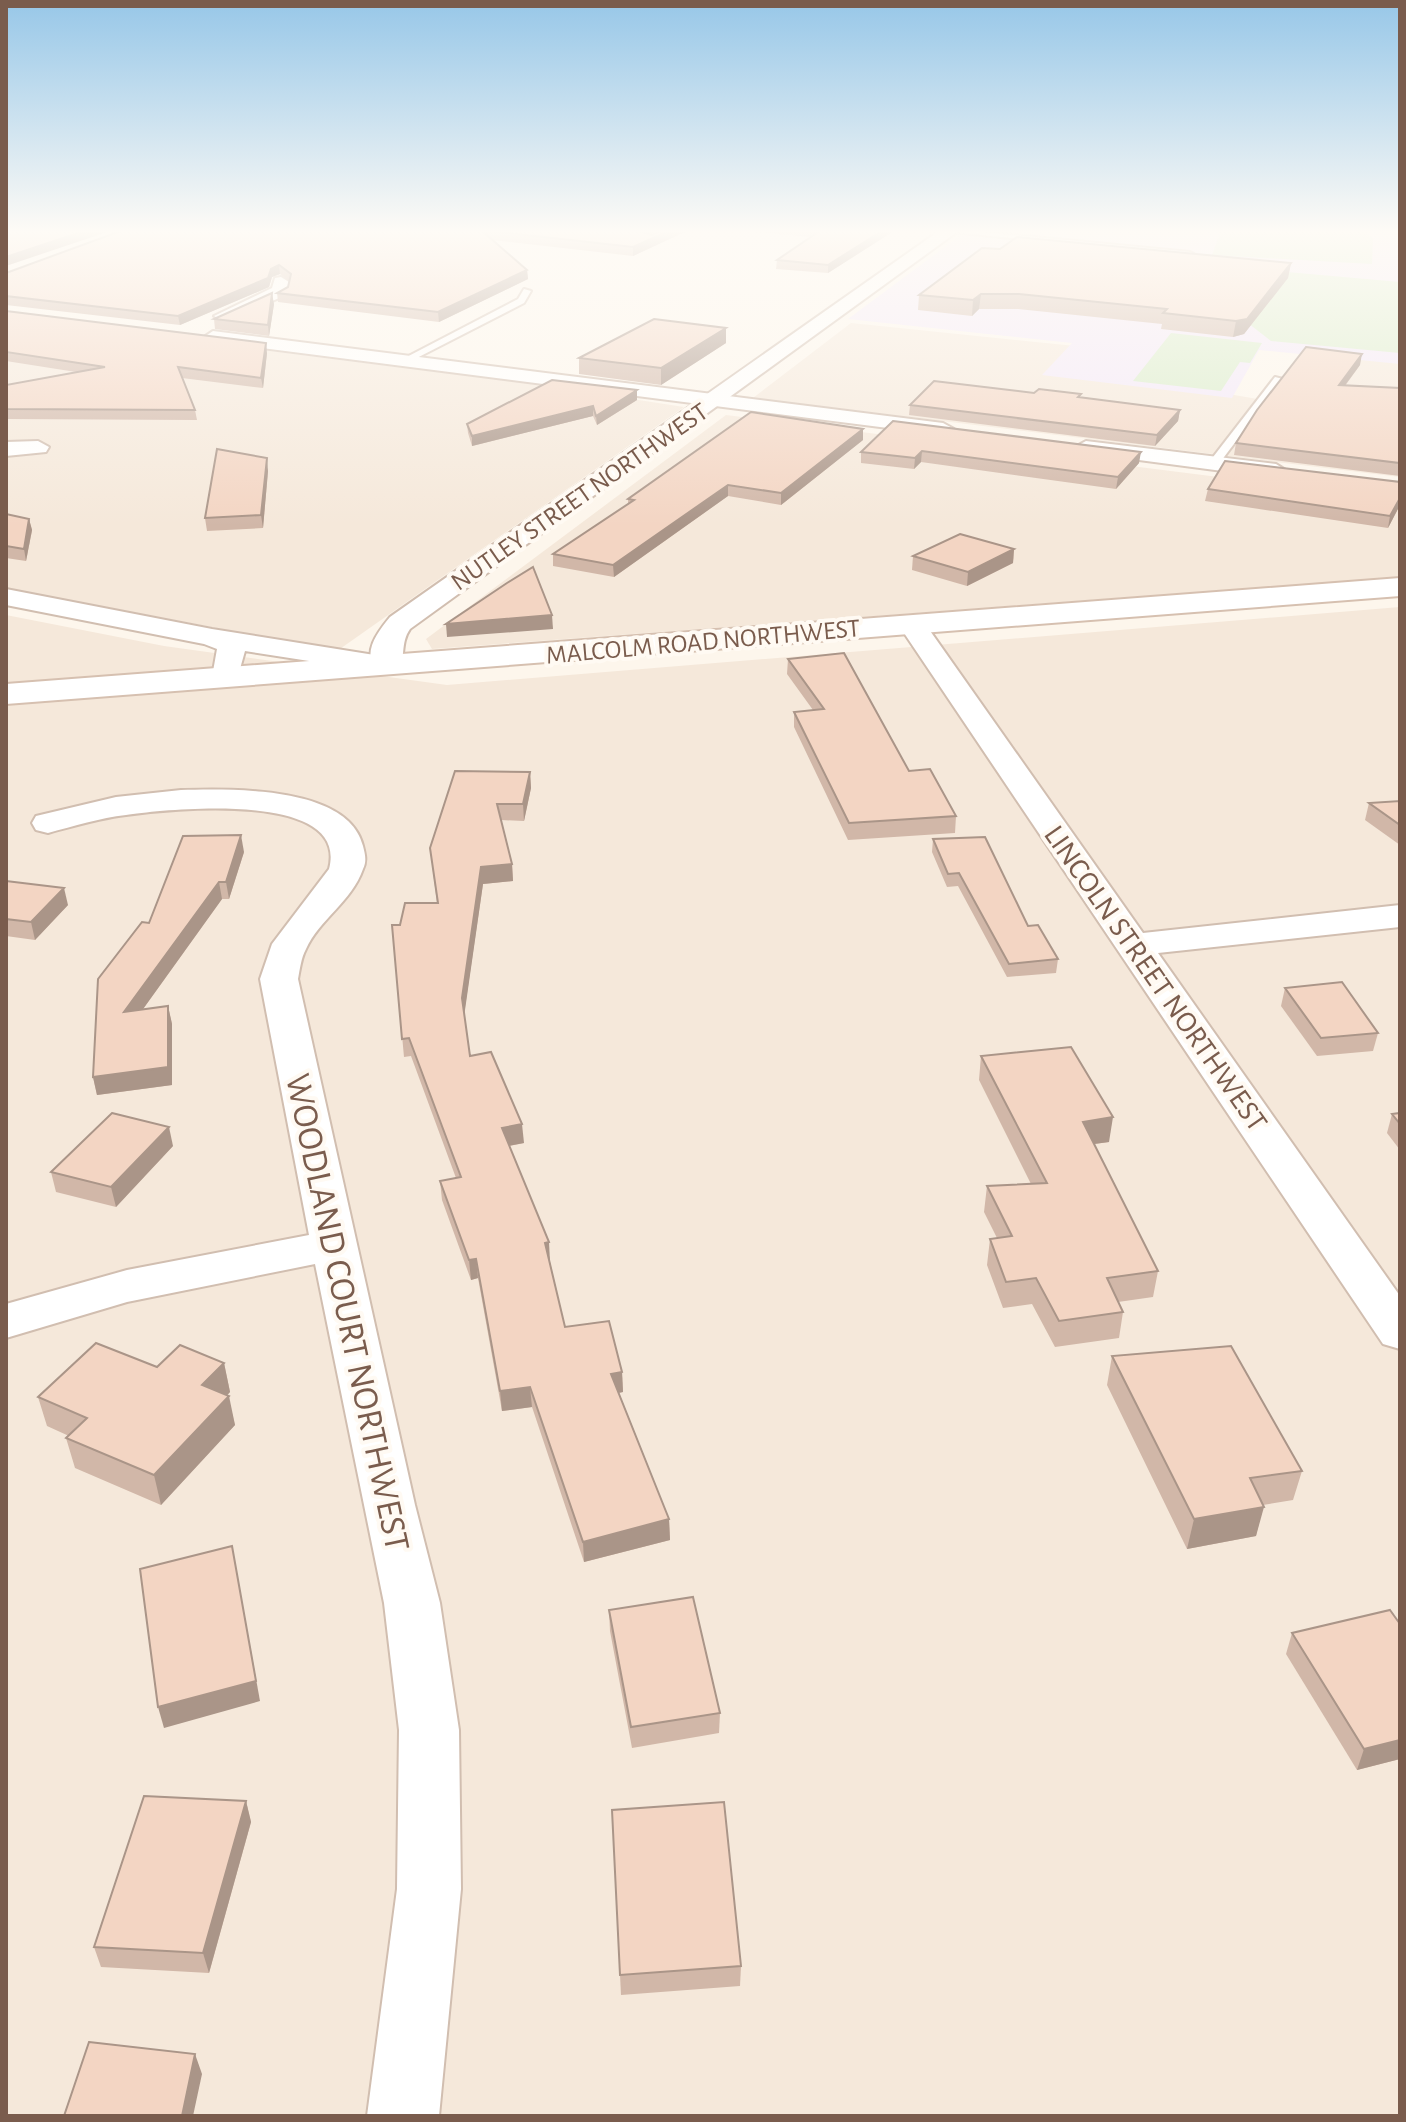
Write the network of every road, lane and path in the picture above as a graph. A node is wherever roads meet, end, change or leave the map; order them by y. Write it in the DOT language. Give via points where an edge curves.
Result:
graph roads {
  1 [pos="204,328"];
  2 [pos="468,328"];
  3 [pos="814,328"];
  4 [pos="404,361"];
  5 [pos="1278,379"];
  6 [pos="713,401"];
  7 [pos="968,432"];
  8 [pos="1060,444"];
  9 [pos="38,447"];
  10 [pos="6,449"];
  11 [pos="1214,463"];
  12 [pos="1291,473"];
  13 [pos="1400,587"];
  14 [pos="6,597"];
  15 [pos="911,624"];
  16 [pos="212,637"];
  17 [pos="387,665"];
  18 [pos="226,677"];
  19 [pos="6,694"];
  20 [pos="48,823"];
  21 [pos="1400,916"];
  22 [pos="1133,945"];
  23 [pos="334,1246"];
  24 [pos="6,1321"];
  25 [pos="1400,1332"];
  26 [pos="403,2116"];
  1 -- 4 [label="street" via="196,332"];
  2 -- 4 [label="lane"];
  3 -- 6 [label="street, NUTLEY STREET NORTHWEST"];
  4 -- 6 [label="street"];
  5 -- 11 [label="lane"];
  6 -- 7 [label="street"];
  6 -- 17 [label="street, NUTLEY STREET NORTHWEST" via="400,623 388,638"];
  8 -- 11 [label="street"];
  9 -- 10 [label="street"];
  11 -- 12 [label="street"];
  13 -- 15 [label="street, MALCOLM ROAD NORTHWEST"];
  14 -- 16 [label="street"];
  15 -- 17 [label="street, MALCOLM ROAD NORTHWEST"];
  15 -- 22 [label="street, LINCOLN STREET NORTHWEST"];
  16 -- 17 [label="street"];
  16 -- 18 [label="street" via="230,645"];
  17 -- 18 [label="street, MALCOLM ROAD NORTHWEST"];
  18 -- 19 [label="street, MALCOLM ROAD NORTHWEST"];
  20 -- 23 [label="street, WOODLAND COURT NORTHWEST" via="124,805 247,799 292,806 338,827 348,842 349,860 290,944 279,979"];
  21 -- 22 [label="street"];
  22 -- 25 [label="street, LINCOLN STREET NORTHWEST"];
  23 -- 24 [label="street" via="83,1294"];
  23 -- 26 [label="street, WOODLAND COURT NORTHWEST" via="412,1603 429,1730 429,1889"];
}
